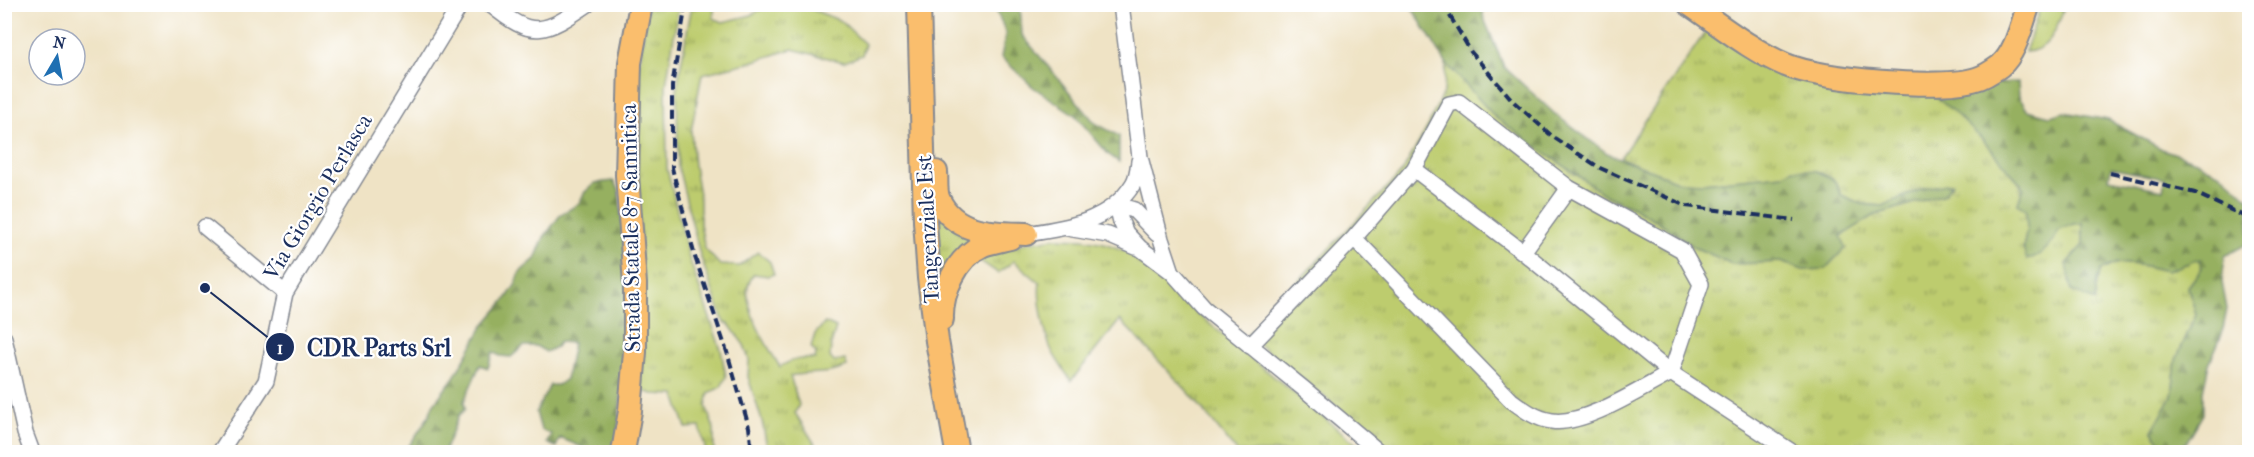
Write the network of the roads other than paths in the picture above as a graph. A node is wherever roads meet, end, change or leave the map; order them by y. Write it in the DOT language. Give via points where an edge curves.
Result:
graph roads {
  1 [pos="461,4"];
  2 [pos="490,4"];
  3 [pos="588,4"];
  4 [pos="641,4"];
  5 [pos="919,4"];
  6 [pos="1120,4"];
  7 [pos="1689,4"];
  8 [pos="2029,4"];
  9 [pos="923,125"];
  10 [pos="1140,158"];
  11 [pos="1414,169"];
  12 [pos="1569,188"];
  13 [pos="1117,205"];
  14 [pos="205,227"];
  15 [pos="1067,228"];
  16 [pos="1026,234"];
  17 [pos="1354,238"];
  18 [pos="1161,240"];
  19 [pos="1140,248"];
  20 [pos="1523,252"];
  21 [pos="1172,272"];
  22 [pos="285,293"];
  23 [pos="4,338"];
  24 [pos="937,341"];
  25 [pos="1250,346"];
  26 [pos="1671,373"];
  27 [pos="32,453"];
  28 [pos="220,453"];
  29 [pos="623,453"];
  30 [pos="957,453"];
  31 [pos="1379,453"];
  32 [pos="1792,453"];
  1 -- 22 [label="street, Via Giorgio Perlasca"];
  2 -- 3 [label="street" via="512,22 531,29 558,24"];
  4 -- 29 [label="main road, Strada Statale 87 Sannitica" via="630,63 627,175 635,284 635,352"];
  5 -- 9 [label="main road, Tangenziale Est"];
  6 -- 10 [label="street"];
  7 -- 8 [label="main road" via="1762,53 1807,73 1957,83 1976,79 2002,65 2012,50"];
  9 -- 16 [label="main road" via="935,157 938,198 947,211 964,227"];
  9 -- 24 [label="main road, Tangenziale Est" via="926,233"];
  10 -- 13 [label="street" via="1134,182"];
  10 -- 18 [label="street"];
  11 -- 12 [label="street" via="1449,104 1459,102"];
  11 -- 17 [label="street"];
  11 -- 20 [label="street"];
  12 -- 20 [label="street"];
  12 -- 26 [label="street" via="1682,250 1701,284"];
  13 -- 15 [label="street"];
  13 -- 18 [label="street" via="1134,210"];
  13 -- 19 [label="street" via="1126,233"];
  14 -- 22 [label="street"];
  15 -- 16 [label="street"];
  15 -- 19 [label="street" via="1108,235"];
  16 -- 24 [label="main road" via="982,246 958,266 945,293"];
  17 -- 25 [label="street"];
  17 -- 26 [label="street" via="1526,412 1551,421 1572,421"];
  18 -- 21 [label="street"];
  19 -- 21 [label="street"];
  20 -- 26 [label="street"];
  21 -- 25 [label="street" via="1204,308"];
  22 -- 28 [label="street, Via Giorgio Perlasca" via="266,381"];
  23 -- 27 [label="street"];
  24 -- 30 [label="main road, Tangenziale Est"];
  25 -- 31 [label="street"];
  26 -- 32 [label="street"];
}
